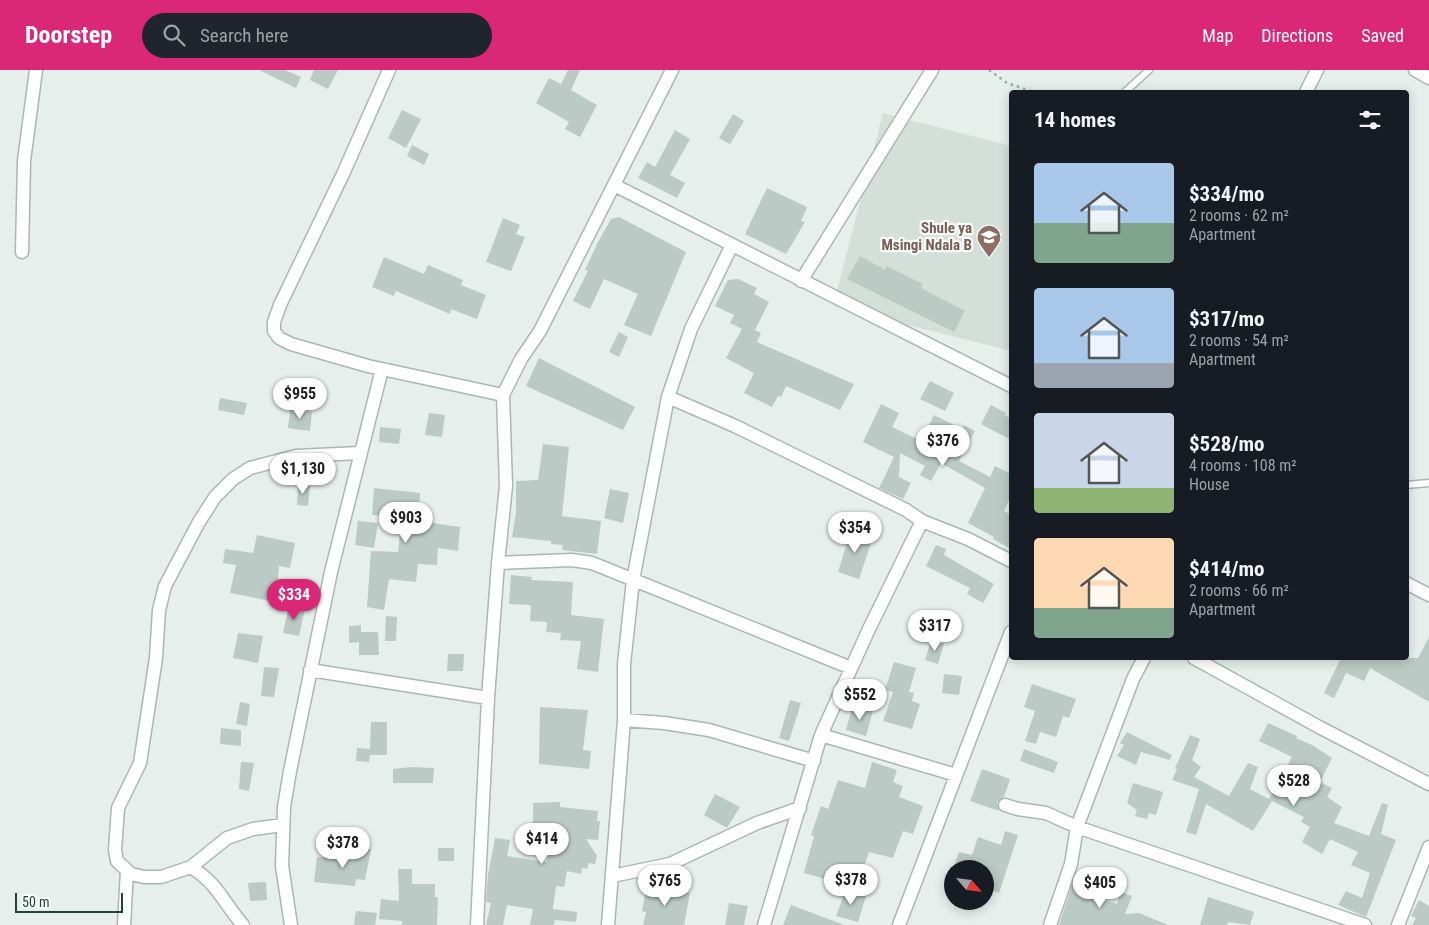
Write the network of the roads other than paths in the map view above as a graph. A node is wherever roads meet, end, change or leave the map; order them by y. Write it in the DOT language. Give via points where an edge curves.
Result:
graph roads {
  1 [pos="36,70"];
  2 [pos="389,70"];
  3 [pos="672,70"];
  4 [pos="932,70"];
  5 [pos="1149,70"];
  6 [pos="1317,70"];
  7 [pos="1415,70"];
  8 [pos="1429,78"];
  9 [pos="1127,90"];
  10 [pos="1307,90"];
  11 [pos="614,185"];
  12 [pos="732,245"];
  13 [pos="22,252"];
  14 [pos="801,281"];
  15 [pos="382,369"];
  16 [pos="1009,385"];
  17 [pos="503,395"];
  18 [pos="668,397"];
  19 [pos="360,453"];
  20 [pos="1429,483"];
  21 [pos="1409,486"];
  22 [pos="922,521"];
  23 [pos="1009,560"];
  24 [pos="498,563"];
  25 [pos="633,580"];
  26 [pos="1409,585"];
  27 [pos="1429,595"];
  28 [pos="1009,637"];
  29 [pos="1143,660"];
  30 [pos="1198,660"];
  31 [pos="851,668"];
  32 [pos="310,670"];
  33 [pos="488,698"];
  34 [pos="624,720"];
  35 [pos="821,734"];
  36 [pos="814,761"];
  37 [pos="956,775"];
  38 [pos="1429,784"];
  39 [pos="1006,805"];
  40 [pos="800,808"];
  41 [pos="283,825"];
  42 [pos="1077,827"];
  43 [pos="1429,847"];
  44 [pos="191,867"];
  45 [pos="127,870"];
  46 [pos="612,876"];
  47 [pos="124,925"];
  48 [pos="243,925"];
  49 [pos="291,925"];
  50 [pos="477,925"];
  51 [pos="608,925"];
  52 [pos="764,925"];
  53 [pos="899,925"];
  54 [pos="1050,925"];
  55 [pos="1365,925"];
  56 [pos="1398,925"];
  1 -- 13 [label="street" via="24,161"];
  2 -- 15 [label="street" via="274,322 274,332 291,344"];
  3 -- 11 [label="street"];
  4 -- 14 [label="street"];
  5 -- 9 [label="lane"];
  6 -- 10 [label="street"];
  7 -- 8 [label="street"];
  11 -- 12 [label="street"];
  11 -- 17 [label="street"];
  12 -- 14 [label="street"];
  12 -- 18 [label="street" via="691,329"];
  14 -- 16 [label="street"];
  15 -- 17 [label="street"];
  15 -- 19 [label="street"];
  17 -- 24 [label="street" via="506,486"];
  18 -- 22 [label="street" via="735,426 906,510"];
  18 -- 25 [label="street"];
  19 -- 32 [label="street"];
  19 -- 45 [label="street" via="296,456 250,468 215,497 199,522 165,586 159,610 156,658 140,763 118,808 114,850 117,860"];
  20 -- 21 [label="lane"];
  22 -- 23 [label="street" via="968,538"];
  22 -- 31 [label="street"];
  24 -- 25 [label="street" via="572,560 599,566"];
  24 -- 33 [label="street"];
  25 -- 31 [label="street"];
  25 -- 34 [label="street" via="624,664"];
  26 -- 27 [label="street"];
  28 -- 37 [label="street"];
  29 -- 42 [label="street"];
  30 -- 38 [label="street"];
  31 -- 35 [label="street"];
  32 -- 33 [label="street"];
  32 -- 41 [label="street"];
  33 -- 50 [label="street"];
  34 -- 36 [label="street" via="664,722 708,730"];
  34 -- 46 [label="street"];
  35 -- 36 [label="street"];
  35 -- 37 [label="street"];
  36 -- 40 [label="street"];
  37 -- 53 [label="street"];
  39 -- 42 [label="street" via="1046,813"];
  40 -- 46 [label="street" via="756,823 677,862"];
  40 -- 52 [label="street"];
  41 -- 44 [label="street" via="254,829 227,838"];
  41 -- 49 [label="street" via="282,866"];
  42 -- 54 [label="street" via="1071,864"];
  42 -- 55 [label="street"];
  43 -- 56 [label="street"];
  44 -- 45 [label="street" via="161,877 144,877"];
  44 -- 48 [label="street" via="219,890"];
  45 -- 47 [label="street"];
  46 -- 51 [label="street"];
}
